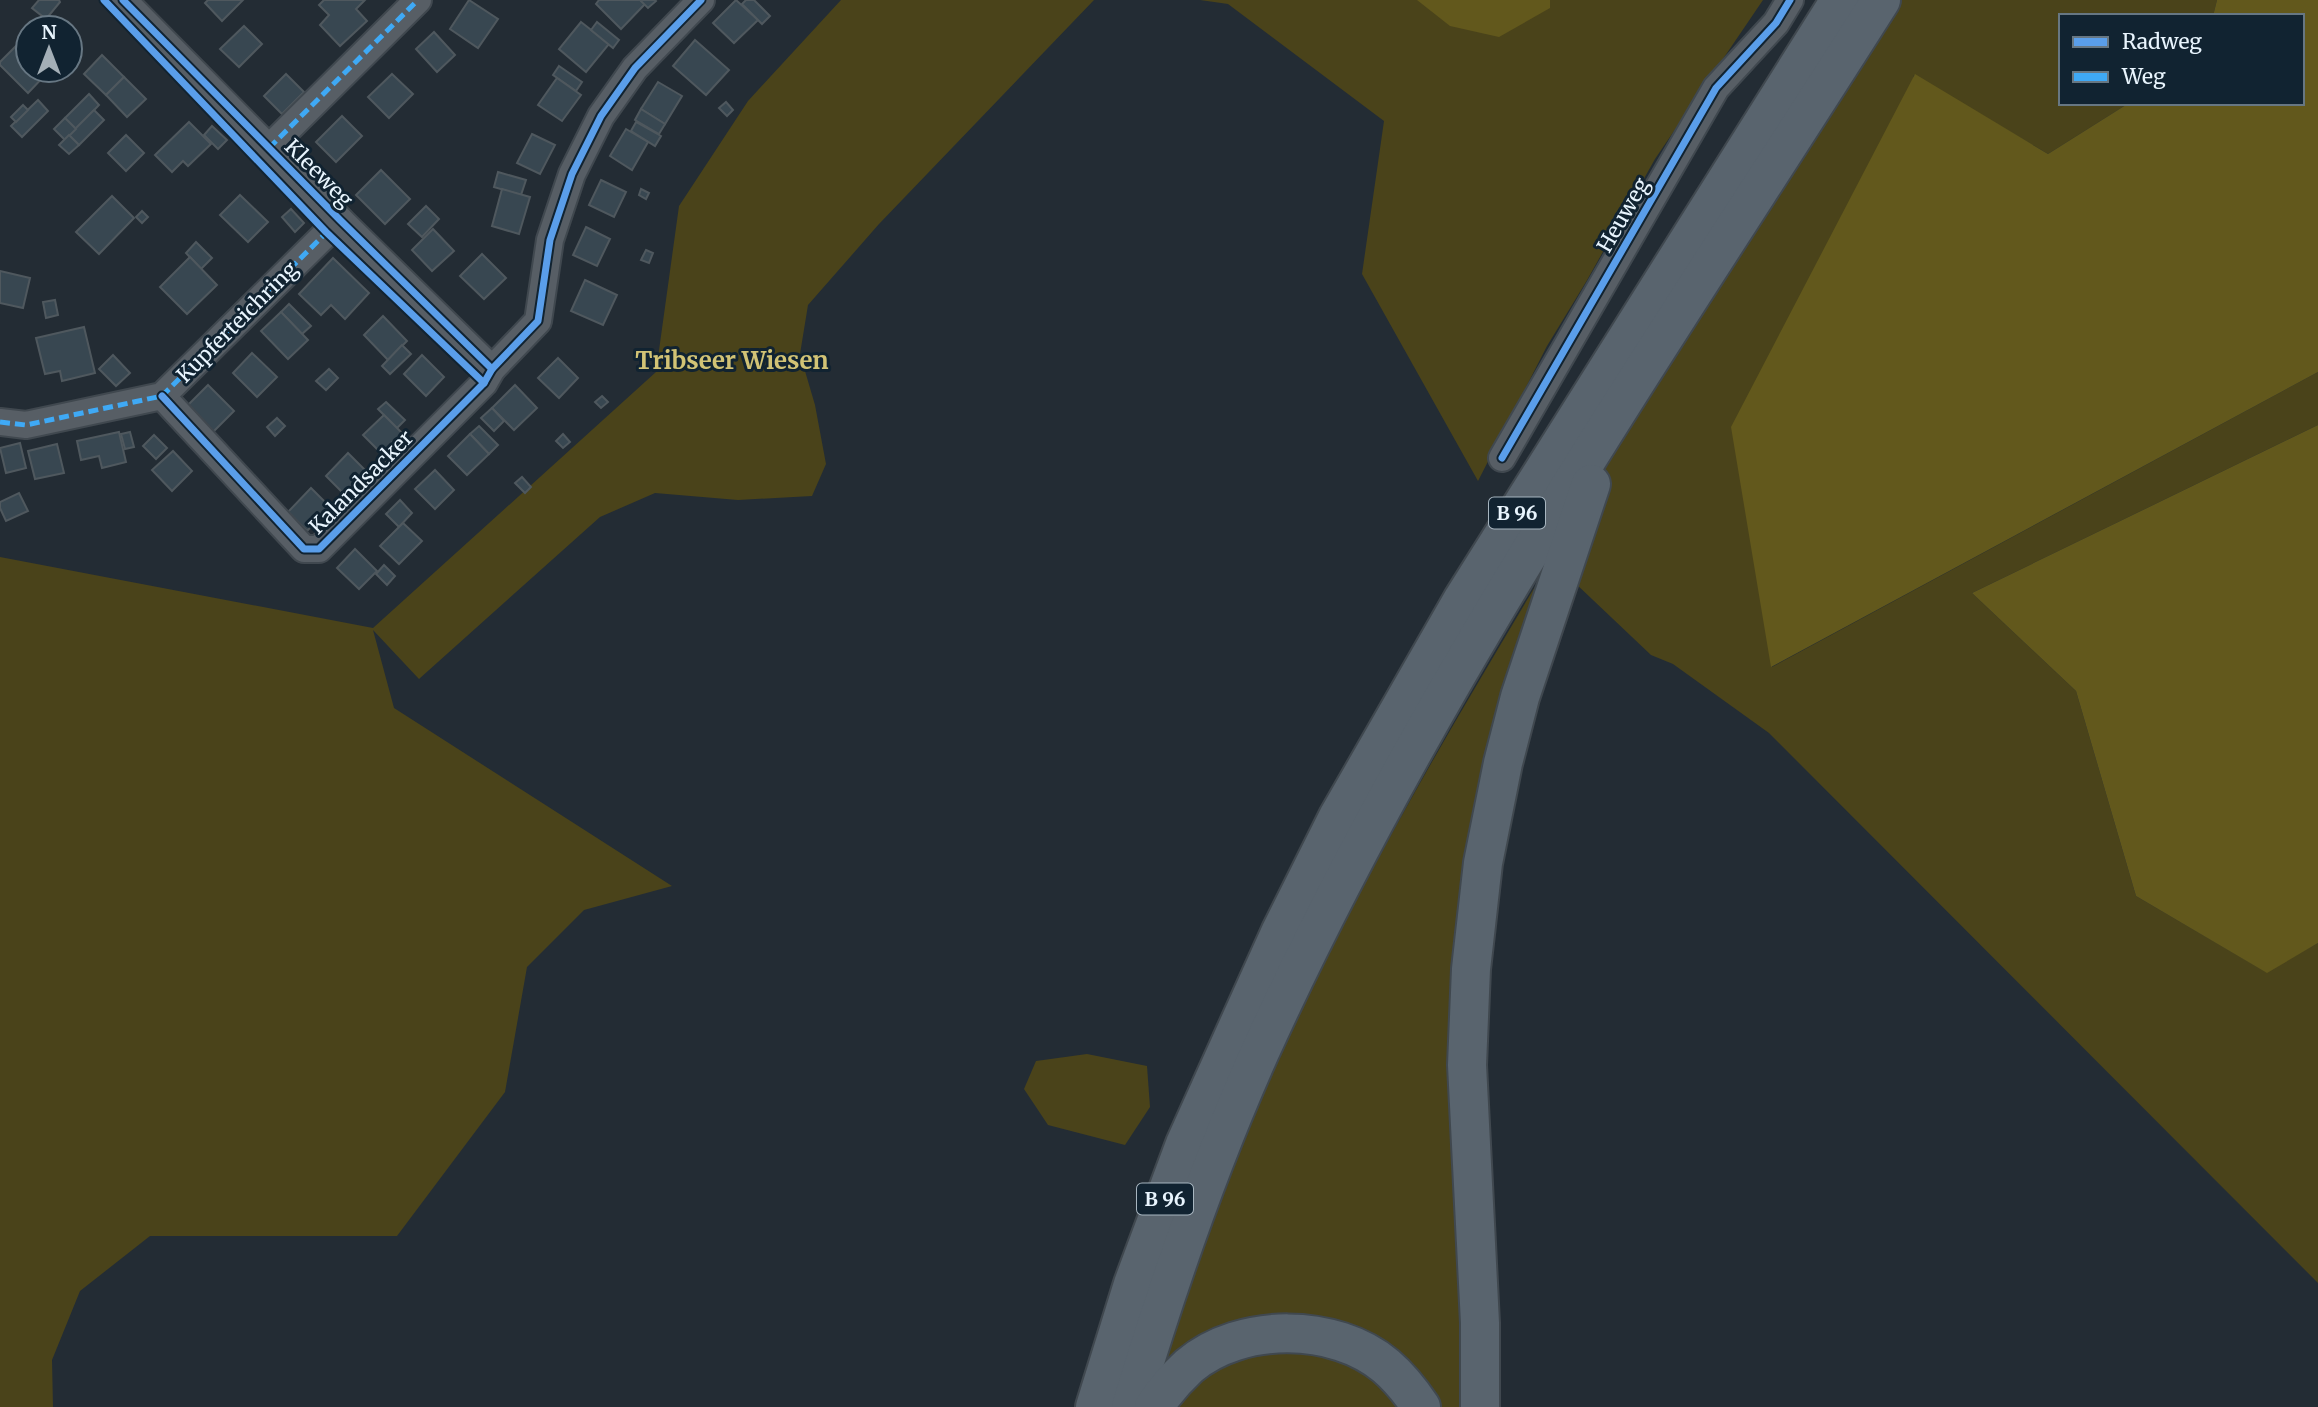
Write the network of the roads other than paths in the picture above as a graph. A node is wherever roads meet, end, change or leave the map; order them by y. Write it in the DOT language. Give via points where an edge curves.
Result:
graph roads {
  1 [pos="123,0"];
  2 [pos="418,0"];
  3 [pos="701,0"];
  4 [pos="1790,0"];
  5 [pos="1840,0"];
  6 [pos="1881,0"];
  7 [pos="269,148"];
  8 [pos="340,219"];
  9 [pos="492,369"];
  10 [pos="162,396"];
  11 [pos="0,422"];
  12 [pos="1611,424"];
  13 [pos="1502,458"];
  14 [pos="1110,1356"];
  15 [pos="1083,1407"];
  16 [pos="1095,1407"];
  17 [pos="1131,1407"];
  18 [pos="1154,1407"];
  19 [pos="1422,1407"];
  20 [pos="1480,1407"];
  1 -- 7 [label="street, Kleeweg"];
  2 -- 7 [label="street"];
  3 -- 9 [label="street" via="635,68 601,116 572,174 550,240 538,321"];
  4 -- 13 [label="street, Heuweg" via="1776,23 1716,88"];
  5 -- 14 [label="highway, B 96" via="1463,599 1338,817 1190,1132"];
  6 -- 12 [label="highway, B 96"];
  7 -- 8 [label="street, Kleeweg"];
  8 -- 9 [label="street, Kleeweg"];
  8 -- 10 [label="street, Kupferteichring"];
  9 -- 10 [label="street, Kalandsacker" via="484,383 319,550 304,549"];
  10 -- 11 [label="street, Kupferteichring" via="26,425"];
  12 -- 17 [label="highway, B 96" via="1430,720 1311,944 1218,1155"];
  12 -- 20 [label="highway, B 96" via="1520,697 1483,863 1471,969 1467,1065"];
  14 -- 15 [label="highway"];
  14 -- 16 [label="highway, B 96"];
  18 -- 19 [label="highway" via="1191,1364 1251,1337 1286,1332 1321,1336 1359,1349 1385,1366"];
}
